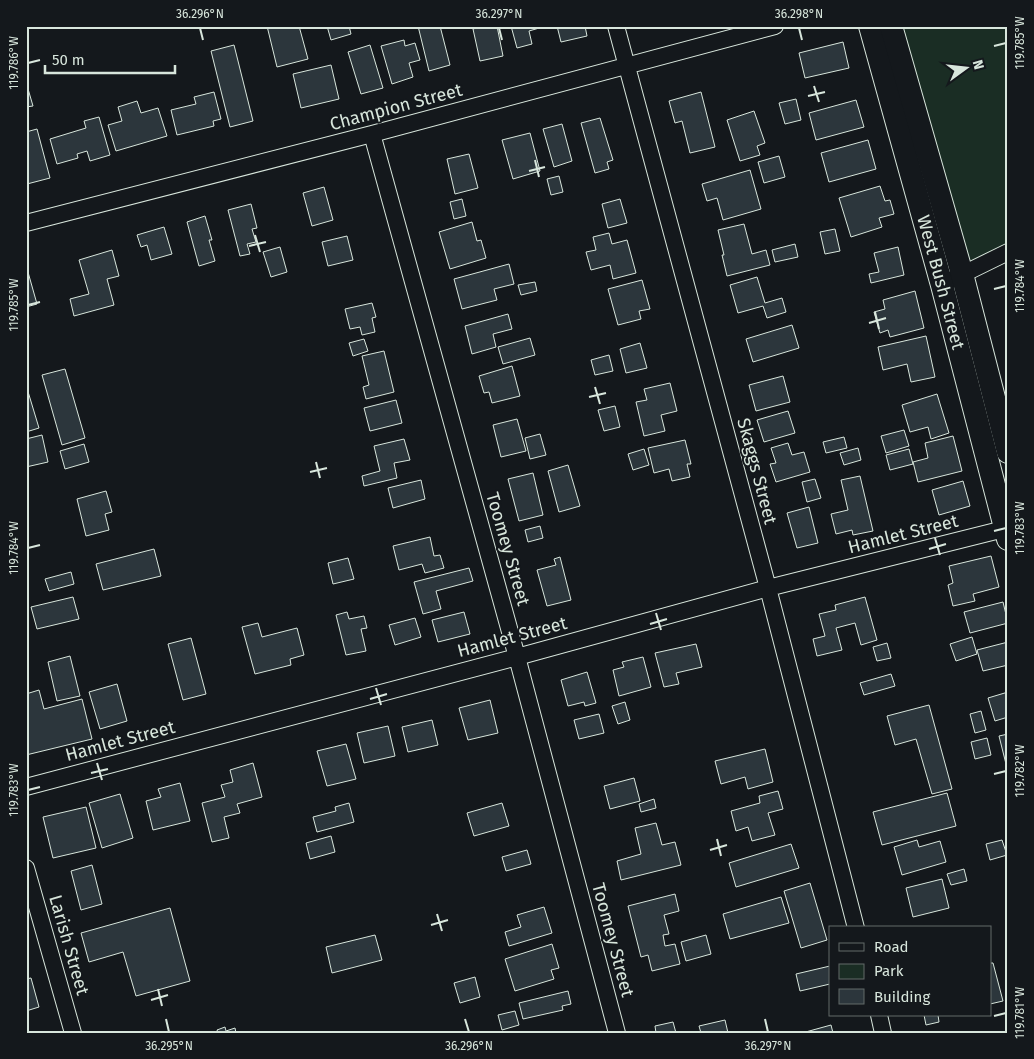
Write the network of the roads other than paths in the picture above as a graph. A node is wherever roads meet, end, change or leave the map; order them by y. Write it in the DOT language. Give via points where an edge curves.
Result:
graph roads {
  1 [pos="616,26"];
  2 [pos="775,26"];
  3 [pos="870,26"];
  4 [pos="891,26"];
  5 [pos="627,66"];
  6 [pos="372,134"];
  7 [pos="26,223"];
  8 [pos="1008,252"];
  9 [pos="962,274"];
  10 [pos="942,285"];
  11 [pos="1008,452"];
  12 [pos="1007,532"];
  13 [pos="768,588"];
  14 [pos="517,657"];
  15 [pos="26,787"];
  16 [pos="26,868"];
  17 [pos="855,926"];
  18 [pos="879,1016"];
  19 [pos="73,1033"];
  20 [pos="617,1033"];
  21 [pos="883,1033"];
  1 -- 5 [label="street, Skaggs Street"];
  2 -- 5 [label="street, Champion Street"];
  3 -- 10 [label="main road, West Bush Street"];
  4 -- 9 [label="main road, West Bush Street"];
  5 -- 6 [label="street, Champion Street"];
  5 -- 13 [label="street, Skaggs Street"];
  6 -- 7 [label="street, Champion Street"];
  6 -- 14 [label="street, Toomey Street"];
  8 -- 9 [label="street"];
  9 -- 10 [label="street"];
  9 -- 11 [label="main road, West Bush Street"];
  10 -- 12 [label="main road, West Bush Street"];
  12 -- 13 [label="street, Hamlet Street"];
  13 -- 14 [label="street, Hamlet Street"];
  13 -- 17 [label="street, Skaggs Street"];
  14 -- 15 [label="street, Hamlet Street"];
  14 -- 20 [label="street, Toomey Street"];
  16 -- 19 [label="street, Larish Street"];
  18 -- 21 [label="street"];
}
